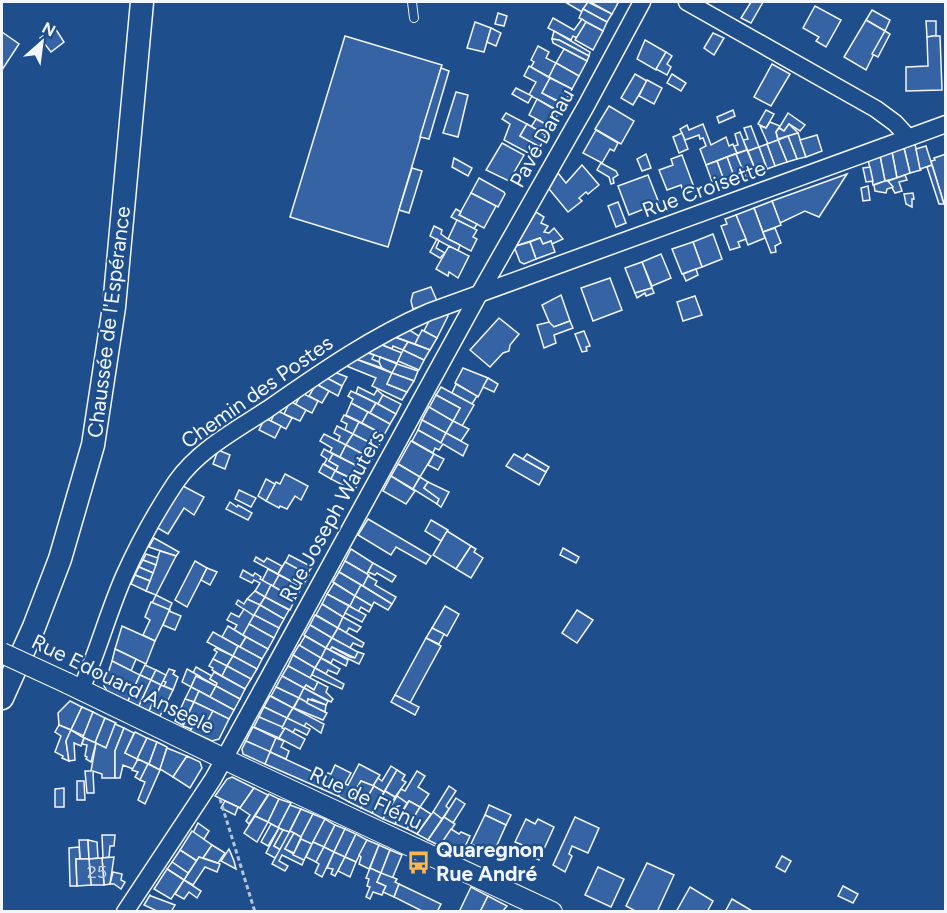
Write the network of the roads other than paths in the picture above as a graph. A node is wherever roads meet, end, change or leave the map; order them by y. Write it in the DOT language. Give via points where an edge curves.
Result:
graph roads {
  1 [pos="142,2"];
  2 [pos="412,2"];
  3 [pos="642,2"];
  4 [pos="687,2"];
  5 [pos="414,18"];
  6 [pos="945,124"];
  7 [pos="908,137"];
  8 [pos="478,296"];
  9 [pos="2,652"];
  10 [pos="74,686"];
  11 [pos="2,698"];
  12 [pos="225,759"];
  13 [pos="126,912"];
  14 [pos="552,912"];
  1 -- 11 [label="main road, Chaussée de l'Espérance" via="114,307 93,445 60,559"];
  2 -- 5 [label="lane"];
  3 -- 8 [label="street, Pavé Danau"];
  4 -- 7 [label="street" via="876,109"];
  6 -- 7 [label="street, Rue Croisette"];
  7 -- 8 [label="street, Rue Croisette"];
  8 -- 10 [label="street, Chemin des Postes" via="429,312 365,344 190,465 164,502 126,573 95,658"];
  8 -- 12 [label="street, Rue Joseph Wauters"];
  9 -- 10 [label="street, Rue Edouard Anseele, bridge"];
  10 -- 12 [label="street, Rue Edouard Anseele"];
  12 -- 13 [label="street, Rue Joseph Wauters"];
  12 -- 14 [label="street, Rue de Flénu"];
}
